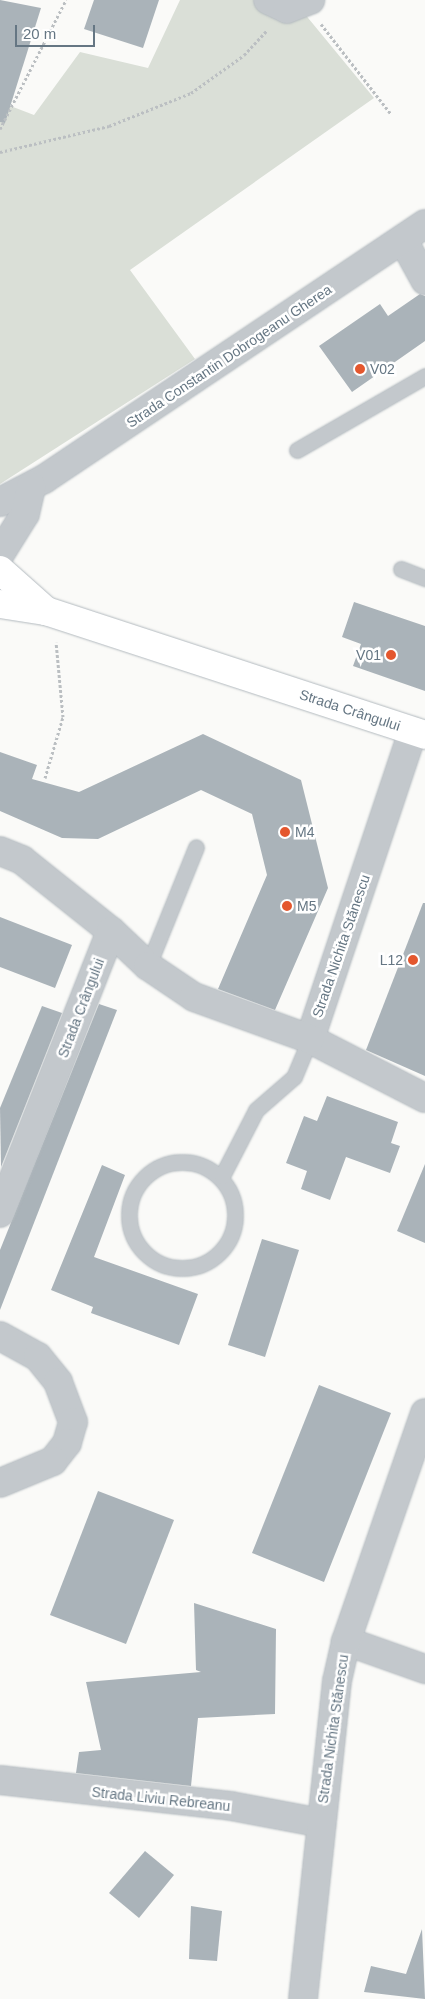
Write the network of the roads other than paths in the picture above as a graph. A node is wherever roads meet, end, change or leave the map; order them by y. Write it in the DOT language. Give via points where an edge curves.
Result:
graph roads {
  1 [pos="425,224"];
  2 [pos="403,240"];
  3 [pos="425,280"];
  4 [pos="425,376"];
  5 [pos="297,450"];
  6 [pos="31,487"];
  7 [pos="0,502"];
  8 [pos="0,554"];
  9 [pos="401,569"];
  10 [pos="0,570"];
  11 [pos="425,578"];
  12 [pos="0,604"];
  13 [pos="55,613"];
  14 [pos="419,733"];
  15 [pos="196,847"];
  16 [pos="0,851"];
  17 [pos="112,931"];
  18 [pos="148,966"];
  19 [pos="310,1040"];
  20 [pos="425,1098"];
  21 [pos="222,1176"];
  22 [pos="0,1213"];
  23 [pos="0,1336"];
  24 [pos="425,1412"];
  25 [pos="0,1483"];
  26 [pos="346,1641"];
  27 [pos="425,1669"];
  28 [pos="0,1780"];
  29 [pos="321,1823"];
  30 [pos="303,1999"];
  1 -- 2 [label="street, Strada Constantin Dobrogeanu Gherea"];
  2 -- 3 [label="street"];
  2 -- 6 [label="street, Strada Constantin Dobrogeanu Gherea"];
  4 -- 5 [label="lane"];
  6 -- 7 [label="street, Strada Constantin Dobrogeanu Gherea"];
  6 -- 8 [label="street" via="25,514"];
  9 -- 11 [label="lane"];
  10 -- 13 [label="main road, Strada Crângului"];
  12 -- 13 [label="main road, Strada Crângului"];
  13 -- 14 [label="main road, Strada Crângului"];
  14 -- 19 [label="street, Strada Nichita Stănescu"];
  15 -- 18 [label="lane"];
  16 -- 17 [label="street" via="22,860"];
  17 -- 18 [label="street"];
  17 -- 22 [label="street, Strada Crângului"];
  18 -- 19 [label="street" via="194,997"];
  19 -- 20 [label="street"];
  19 -- 21 [label="lane" via="294,1077 256,1110"];
  21 -- 21 [label="lane" via="192,1160 158,1165 133,1189 127,1222 142,1253 172,1269 206,1264 231,1241 237,1207"];
  23 -- 25 [label="street" via="38,1357 58,1382 73,1422 68,1443 53,1461"];
  24 -- 26 [label="street, Strada Nichita Stănescu"];
  26 -- 27 [label="street"];
  26 -- 29 [label="street, Strada Nichita Stănescu"];
  28 -- 29 [label="street, Strada Liviu Rebreanu" via="231,1806"];
  29 -- 30 [label="street, Strada Nichita Stănescu"];
}
